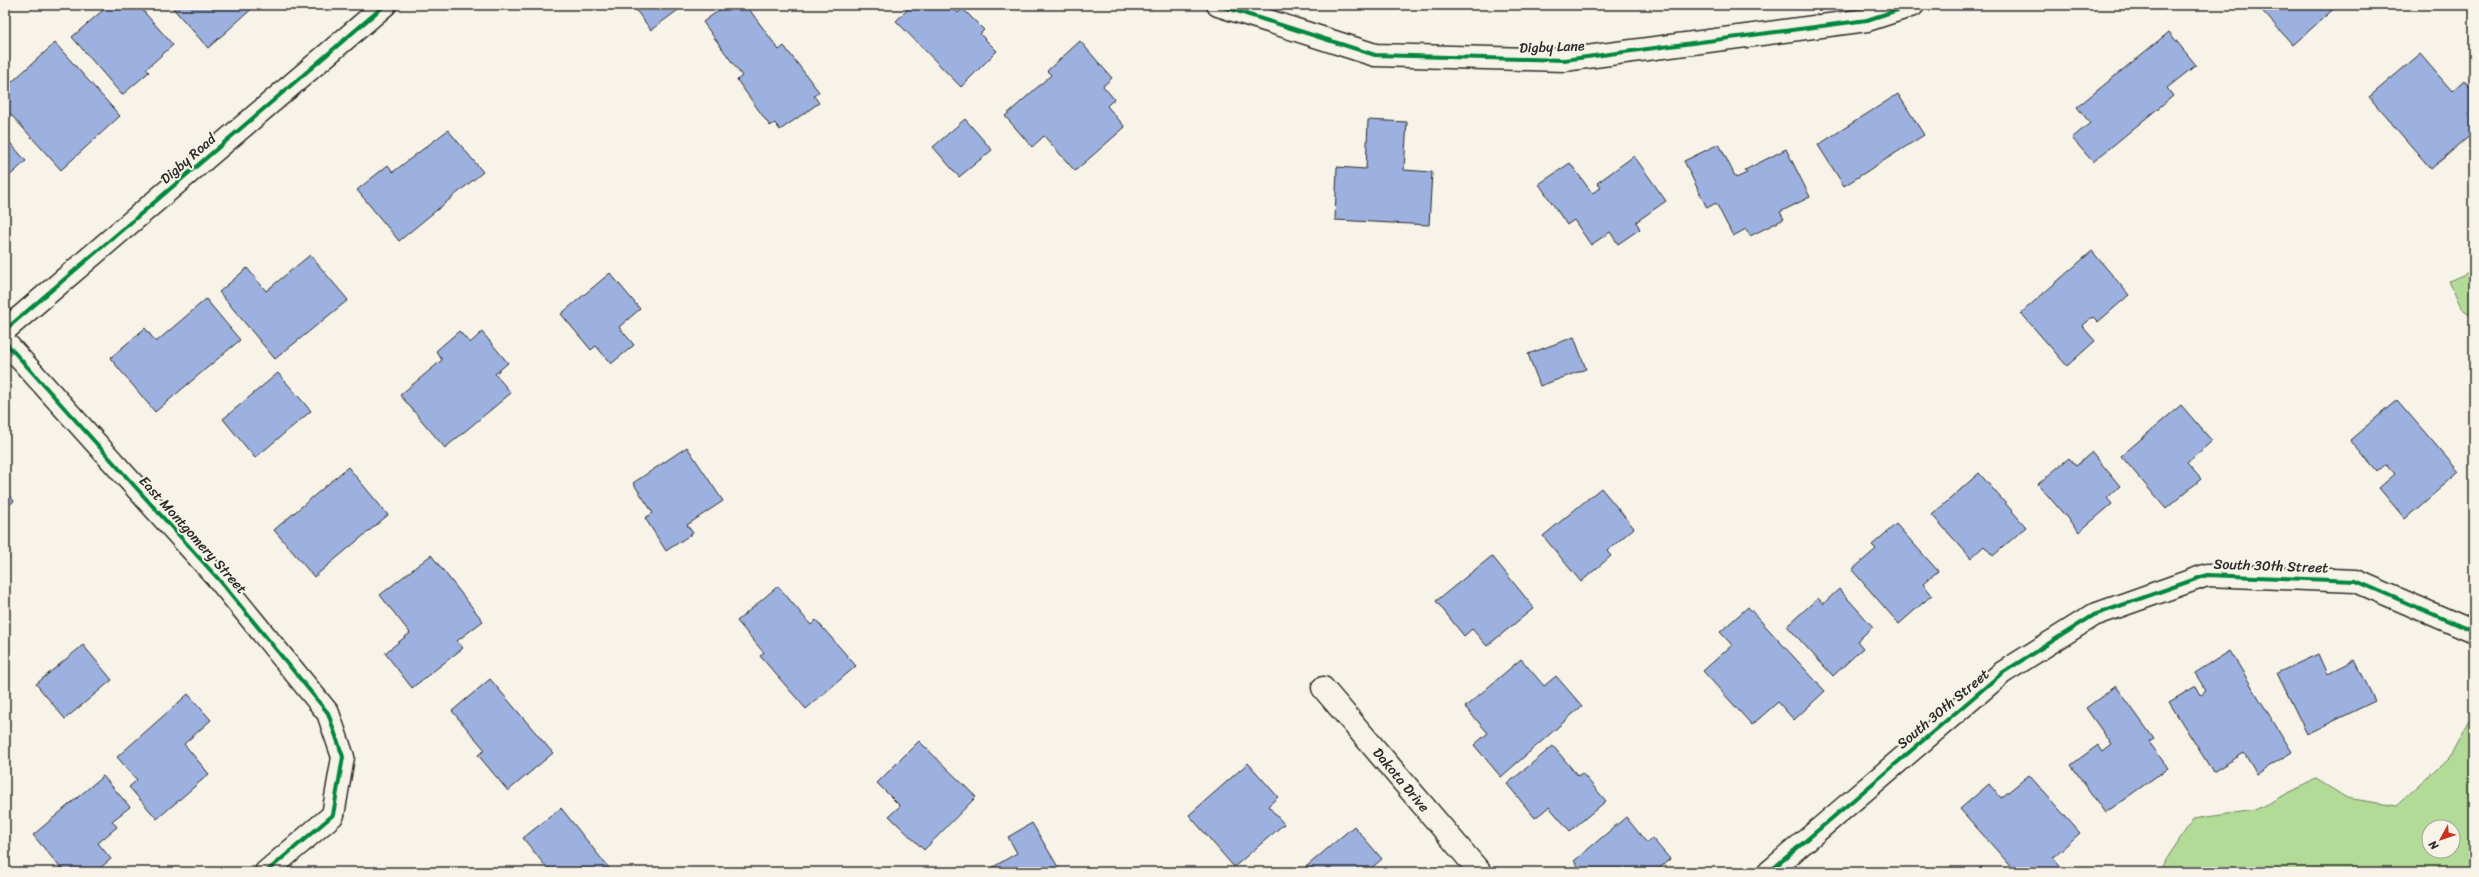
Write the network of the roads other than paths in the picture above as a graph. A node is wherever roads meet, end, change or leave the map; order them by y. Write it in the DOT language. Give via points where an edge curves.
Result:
graph roads {
  1 [pos="385,5"];
  2 [pos="1218,5"];
  3 [pos="1913,5"];
  4 [pos="5,330"];
  5 [pos="5,342"];
  6 [pos="2474,632"];
  7 [pos="1323,688"];
  8 [pos="266,872"];
  9 [pos="1480,872"];
  10 [pos="1769,872"];
  1 -- 4 [label="street, Digby Road"];
  2 -- 3 [label="street, Digby Lane" via="1375,56 1564,60 1867,20"];
  5 -- 8 [label="street, East Montgomery Street" via="221,582 328,713 342,757 333,815"];
  6 -- 10 [label="street, South 30th Street" via="2356,581 2206,575 2094,615 2002,674"];
  7 -- 9 [label="street, Dakota Drive"];
}
